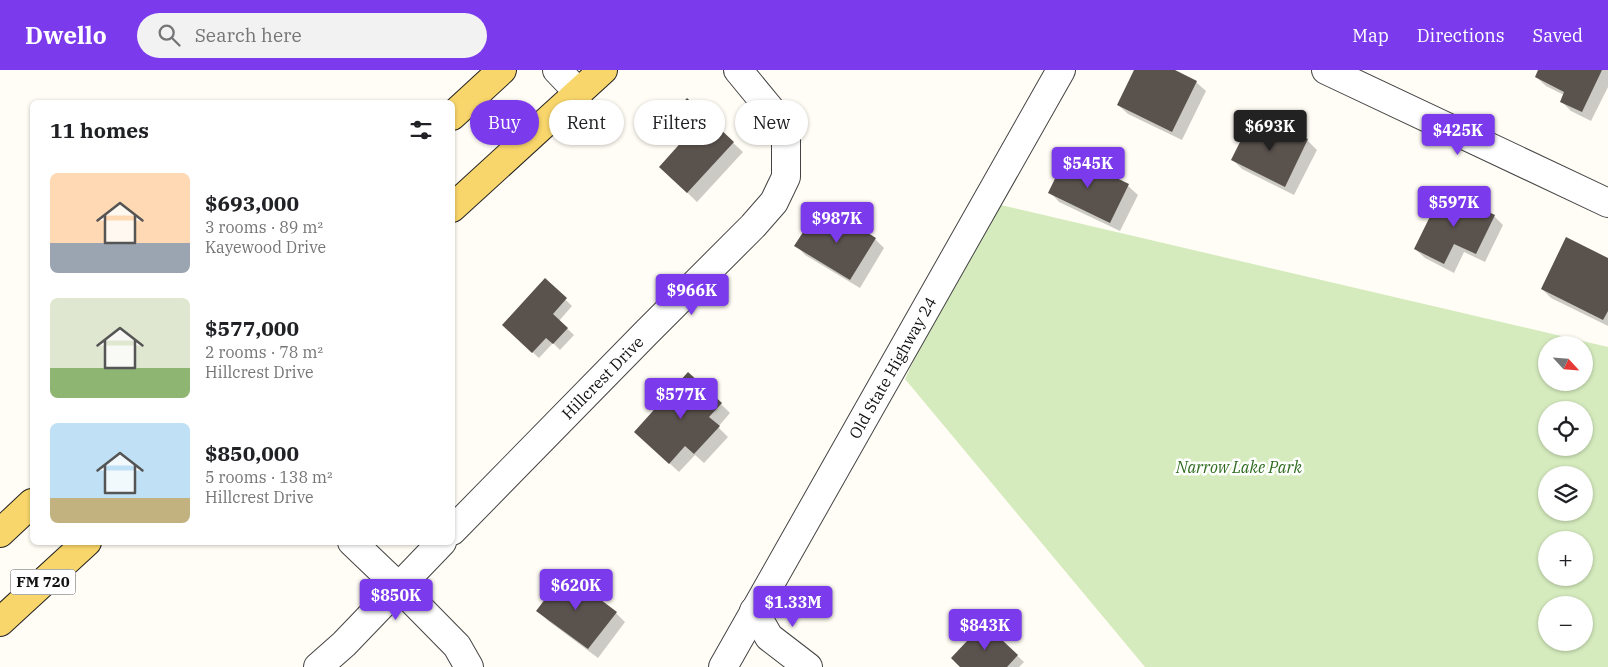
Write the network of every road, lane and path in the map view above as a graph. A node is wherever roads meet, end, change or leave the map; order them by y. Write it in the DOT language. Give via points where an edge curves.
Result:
graph roads {
  1 [pos="502,70"];
  2 [pos="557,70"];
  3 [pos="603,70"];
  4 [pos="738,70"];
  5 [pos="1062,70"];
  6 [pos="1326,70"];
  7 [pos="579,93"];
  8 [pos="455,113"];
  9 [pos="1608,203"];
  10 [pos="455,205"];
  11 [pos="30,505"];
  12 [pos="455,528"];
  13 [pos="0,533"];
  14 [pos="84,545"];
  15 [pos="355,545"];
  16 [pos="439,545"];
  17 [pos="399,586"];
  18 [pos="754,611"];
  19 [pos="0,622"];
  20 [pos="318,667"];
  21 [pos="469,667"];
  22 [pos="723,667"];
  23 [pos="808,667"];
  1 -- 8 [label="main road"];
  2 -- 7 [label="street"];
  3 -- 7 [label="main road"];
  4 -- 12 [label="street, Hillcrest Drive" via="775,115 786,139 786,177 774,202"];
  5 -- 18 [label="street, Old State Highway 24"];
  6 -- 9 [label="street"];
  7 -- 10 [label="main road"];
  11 -- 13 [label="main road"];
  14 -- 19 [label="main road, FM 720"];
  15 -- 17 [label="street"];
  16 -- 17 [label="street"];
  17 -- 20 [label="street"];
  17 -- 21 [label="street" via="457,646"];
  18 -- 22 [label="street, Old State Highway 24"];
  18 -- 23 [label="street" via="769,637"];
}
